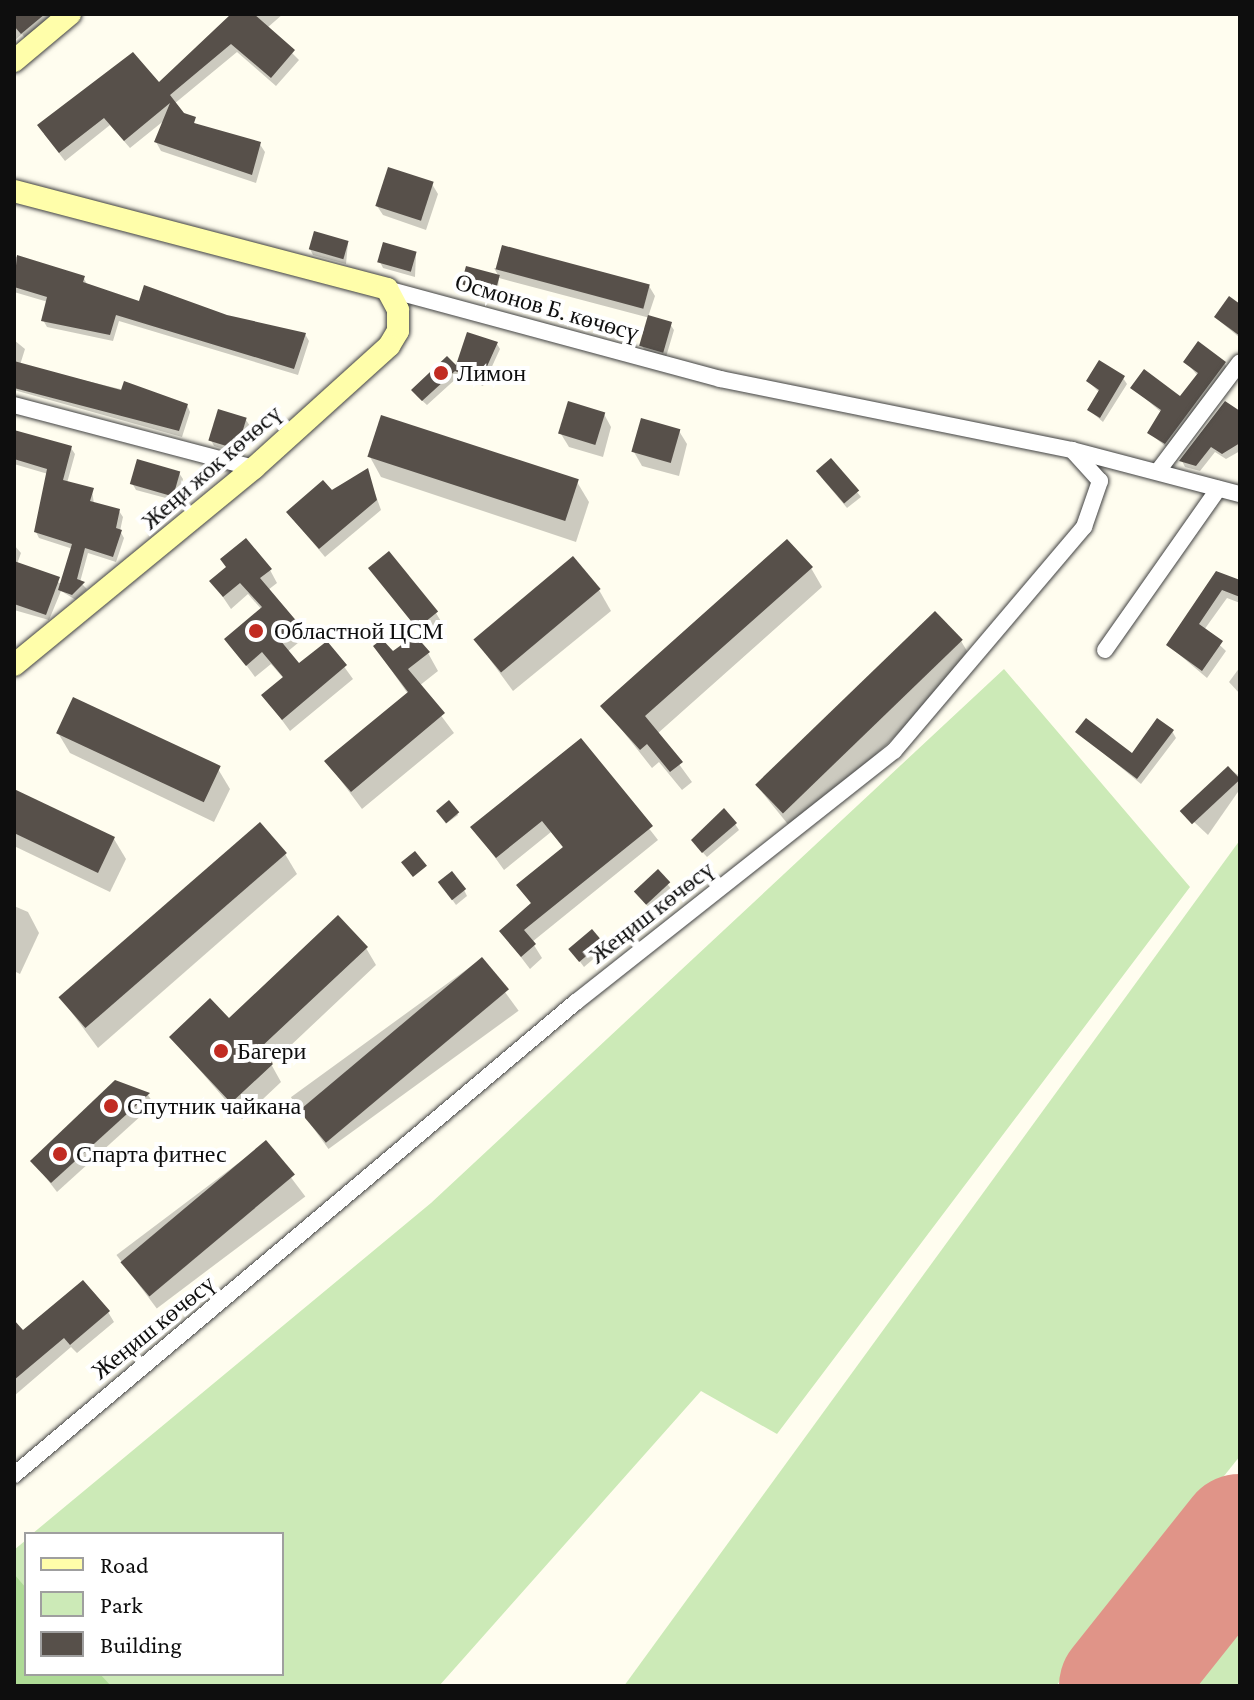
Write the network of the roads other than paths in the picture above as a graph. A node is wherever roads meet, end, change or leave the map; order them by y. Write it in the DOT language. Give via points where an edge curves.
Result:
graph roads {
  1 [pos="70,14"];
  2 [pos="14,61"];
  3 [pos="14,191"];
  4 [pos="387,289"];
  5 [pos="1240,362"];
  6 [pos="14,405"];
  7 [pos="1072,450"];
  8 [pos="254,468"];
  9 [pos="1158,471"];
  10 [pos="1218,489"];
  11 [pos="1240,494"];
  12 [pos="1105,650"];
  13 [pos="14,665"];
  14 [pos="14,1475"];
  1 -- 2 [label="main road"];
  3 -- 4 [label="main road, Осмонов Б. көчөсү"];
  4 -- 7 [label="street, Осмонов Б. көчөсү" via="720,379"];
  4 -- 8 [label="main road, Жеңи жок көчөсү" via="398,310 398,331 389,346"];
  5 -- 9 [label="street"];
  6 -- 8 [label="street"];
  7 -- 9 [label="street"];
  7 -- 14 [label="street, Жеңиш көчөсү" via="1100,481 1084,527 894,751 576,1002"];
  8 -- 13 [label="main road, Жеңи жок көчөсү"];
  9 -- 10 [label="street"];
  10 -- 11 [label="street"];
  10 -- 12 [label="street"];
}
